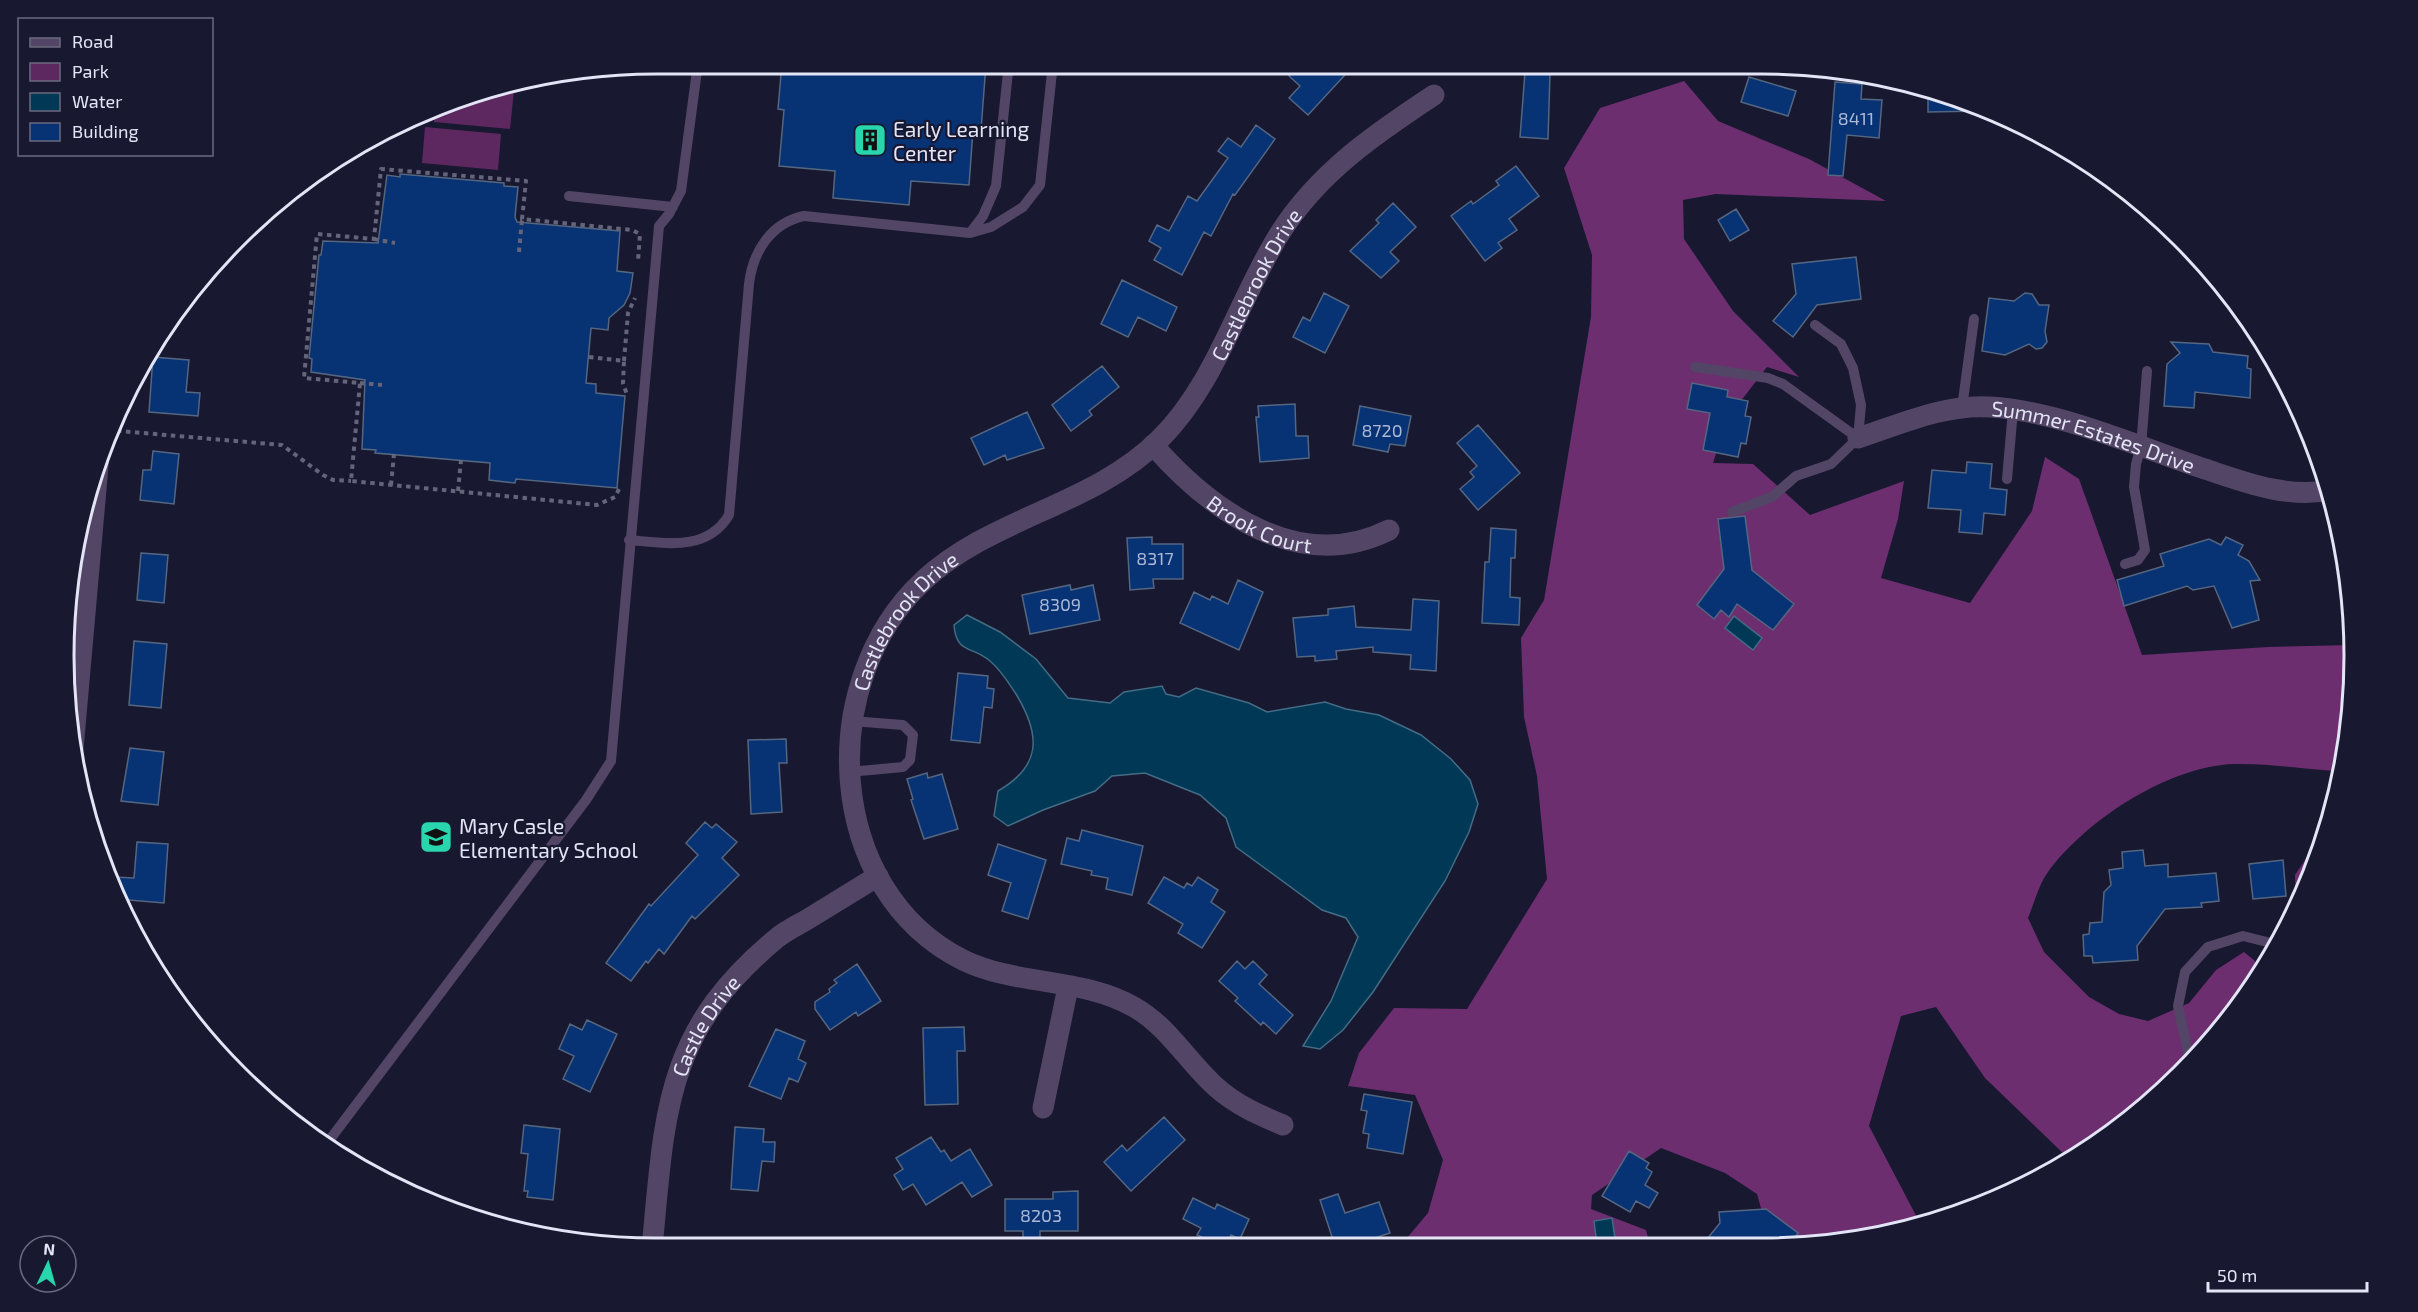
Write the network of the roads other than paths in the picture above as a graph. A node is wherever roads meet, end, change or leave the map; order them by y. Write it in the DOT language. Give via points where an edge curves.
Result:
graph roads {
  1 [pos="697,73"];
  2 [pos="1008,73"];
  3 [pos="1052,73"];
  4 [pos="1434,95"];
  5 [pos="568,196"];
  6 [pos="673,207"];
  7 [pos="970,233"];
  8 [pos="1974,319"];
  9 [pos="1815,325"];
  10 [pos="1695,367"];
  11 [pos="2147,371"];
  12 [pos="1962,408"];
  13 [pos="2013,410"];
  14 [pos="1858,438"];
  15 [pos="1153,445"];
  16 [pos="2141,447"];
  17 [pos="2007,479"];
  18 [pos="2321,491"];
  19 [pos="95,500"];
  20 [pos="1732,512"];
  21 [pos="1389,530"];
  22 [pos="629,540"];
  23 [pos="2124,564"];
  24 [pos="75,695"];
  25 [pos="851,721"];
  26 [pos="849,772"];
  27 [pos="878,876"];
  28 [pos="2269,942"];
  29 [pos="1068,987"];
  30 [pos="2188,1053"];
  31 [pos="1043,1108"];
  32 [pos="1282,1125"];
  33 [pos="330,1139"];
  34 [pos="653,1238"];
  1 -- 6 [label="lane" via="681,191"];
  2 -- 7 [label="lane" via="996,186 983,216"];
  3 -- 7 [label="lane" via="1040,185 1023,207 991,227"];
  4 -- 15 [label="street, Castlebrook Drive" via="1358,147 1308,194 1265,260 1195,397"];
  5 -- 6 [label="lane"];
  6 -- 22 [label="lane" via="659,226"];
  7 -- 22 [label="lane" via="804,216 788,219 778,228 762,243 750,273 729,515 722,526 698,541"];
  8 -- 12 [label="lane"];
  9 -- 14 [label="lane" via="1841,344 1853,369 1861,405"];
  10 -- 14 [label="lane" via="1768,378 1783,384"];
  11 -- 16 [label="lane"];
  12 -- 13 [label="street, Summer Estates Drive"];
  12 -- 14 [label="street, Summer Estates Drive" via="1947,409"];
  13 -- 16 [label="street, Summer Estates Drive" via="2043,415"];
  13 -- 17 [label="lane"];
  14 -- 20 [label="lane" via="1831,464 1796,476 1772,498"];
  15 -- 21 [label="street, Brook Court" via="1210,502 1278,537 1304,544 1348,544"];
  15 -- 25 [label="street, Castlebrook Drive" via="1128,467 973,544 924,580 886,627 871,655"];
  16 -- 18 [label="street, Summer Estates Drive" via="2255,485"];
  16 -- 23 [label="lane" via="2134,487 2145,550 2138,560"];
  19 -- 24 [label="street"];
  22 -- 33 [label="lane" via="611,761 607,770"];
  25 -- 26 [label="street, Castlebrook Drive"];
  25 -- 26 [label="lane" via="903,725 913,735 910,760 903,767"];
  26 -- 27 [label="street, Castlebrook Drive" via="858,826"];
  27 -- 29 [label="street, Castlebrook Drive" via="903,911 931,940 948,951 983,967"];
  27 -- 34 [label="street, Castle Drive" via="786,932 756,956 705,1016 682,1060 670,1097"];
  28 -- 30 [label="lane" via="2243,936 2208,947 2186,972 2178,1006"];
  29 -- 31 [label="street"];
  29 -- 32 [label="street, Castlebrook Drive" via="1110,996 1136,1008 1159,1024 1216,1087 1260,1117"];
}
